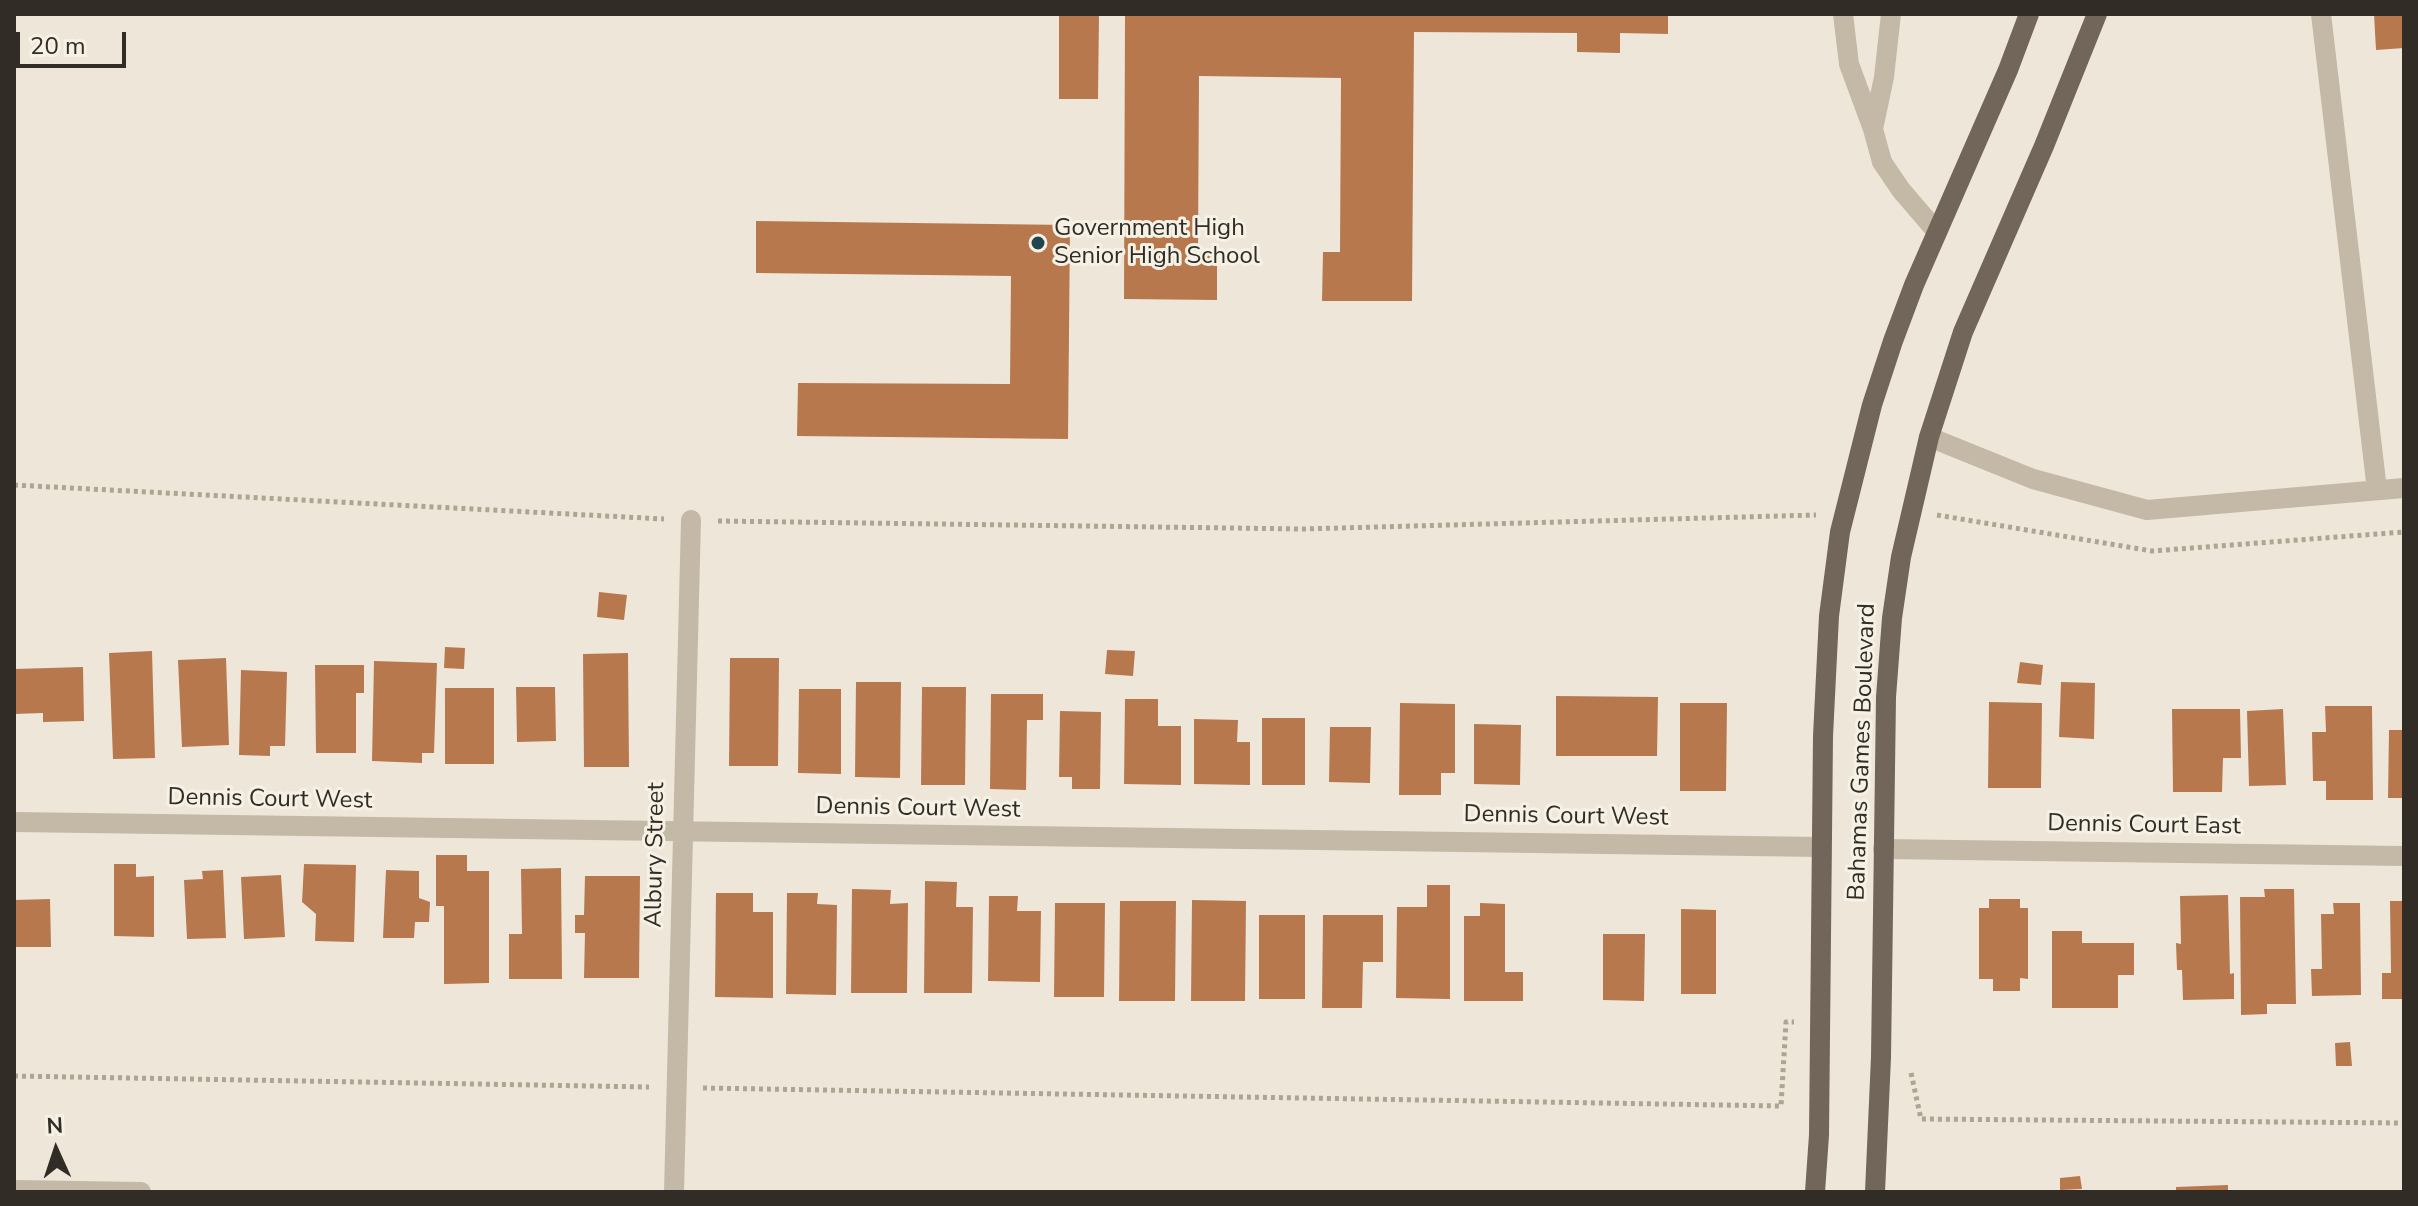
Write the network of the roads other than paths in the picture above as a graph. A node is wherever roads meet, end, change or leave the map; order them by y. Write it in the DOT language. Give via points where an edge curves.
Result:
graph roads {
  1 [pos="1843,14"];
  2 [pos="1891,14"];
  3 [pos="2029,14"];
  4 [pos="2097,14"];
  5 [pos="2321,14"];
  6 [pos="1873,129"];
  7 [pos="1937,232"];
  8 [pos="1929,437"];
  9 [pos="2404,488"];
  10 [pos="2377,490"];
  11 [pos="691,520"];
  12 [pos="14,822"];
  13 [pos="683,831"];
  14 [pos="1821,847"];
  15 [pos="1883,849"];
  16 [pos="2404,856"];
  17 [pos="14,1190"];
  18 [pos="141,1192"];
  19 [pos="674,1192"];
  20 [pos="1815,1192"];
  21 [pos="1875,1192"];
  1 -- 6 [label="street" via="1849,64"];
  2 -- 6 [label="street"];
  3 -- 7 [label="main road, Bahamas Games Boulevard"];
  4 -- 8 [label="main road, Bahamas Games Boulevard" via="1963,332"];
  5 -- 10 [label="street"];
  6 -- 7 [label="street" via="1882,162"];
  7 -- 14 [label="main road, Bahamas Games Boulevard" via="1881,379 1844,514 1827,641"];
  8 -- 10 [label="street" via="2033,479 2147,510"];
  8 -- 15 [label="main road, Bahamas Games Boulevard" via="1896,587 1889,649"];
  9 -- 10 [label="street"];
  11 -- 13 [label="street, Albury Street"];
  12 -- 13 [label="street, Dennis Court West"];
  13 -- 14 [label="street, Dennis Court West"];
  13 -- 19 [label="street, Albury Street"];
  14 -- 20 [label="main road, Bahamas Games Boulevard"];
  15 -- 16 [label="street, Dennis Court East"];
  15 -- 21 [label="main road, Bahamas Games Boulevard"];
  17 -- 18 [label="street"];
}
